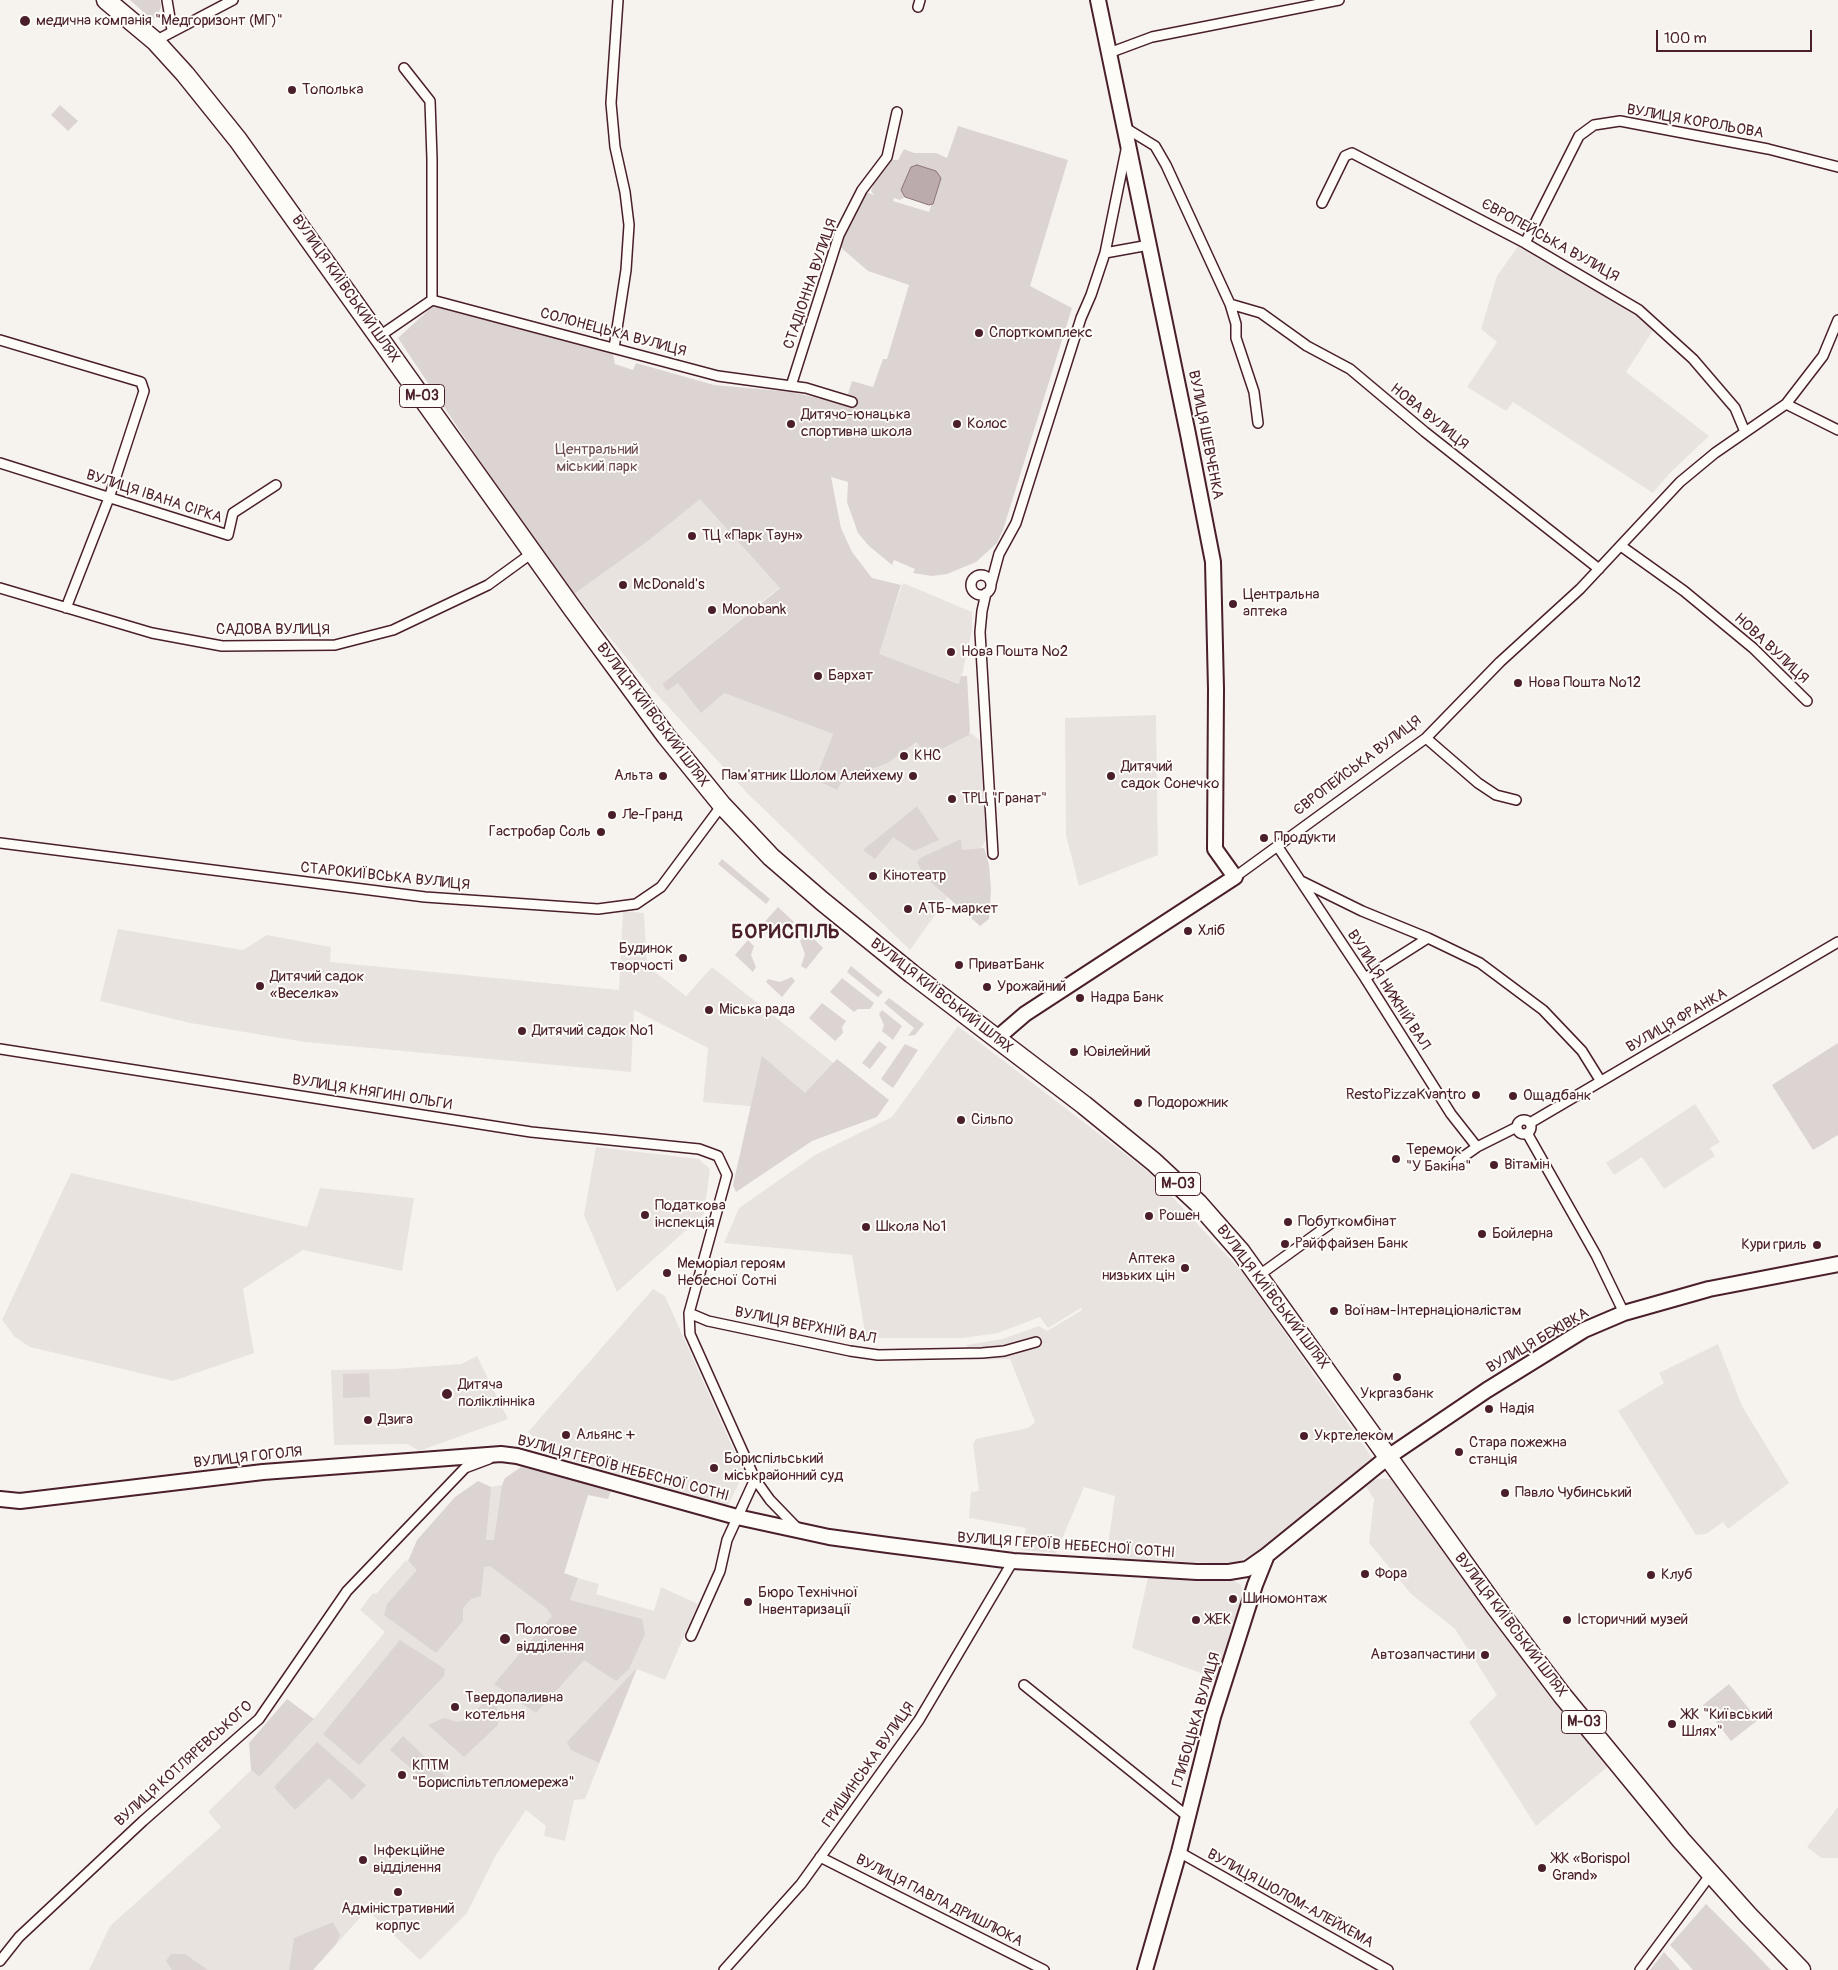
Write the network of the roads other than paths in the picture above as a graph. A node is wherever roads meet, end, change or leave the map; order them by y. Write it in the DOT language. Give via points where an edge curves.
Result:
graph roads {
  1 [pos="106,0"];
  2 [pos="167,0"];
  3 [pos="233,0"];
  4 [pos="618,0"];
  5 [pos="1098,0"];
  6 [pos="1335,0"];
  7 [pos="172,30"];
  8 [pos="155,41"];
  9 [pos="1109,53"];
  10 [pos="404,68"];
  11 [pos="897,112"];
  12 [pos="1124,127"];
  13 [pos="1127,145"];
  14 [pos="1838,167"];
  15 [pos="1322,203"];
  16 [pos="1525,243"];
  17 [pos="1149,244"];
  18 [pos="1104,253"];
  19 [pos="432,300"];
  20 [pos="1230,304"];
  21 [pos="1838,320"];
  22 [pos="376,333"];
  23 [pos="0,340"];
  24 [pos="614,348"];
  25 [pos="791,386"];
  26 [pos="852,402"];
  27 [pos="1786,404"];
  28 [pos="1258,423"];
  29 [pos="1838,430"];
  30 [pos="1745,432"];
  31 [pos="0,464"];
  32 [pos="276,484"];
  33 [pos="109,498"];
  34 [pos="1620,546"];
  35 [pos="532,553"];
  36 [pos="999,554"];
  37 [pos="1599,569"];
  38 [pos="977,576"];
  39 [pos="991,584"];
  40 [pos="0,588"];
  41 [pos="976,594"];
  42 [pos="986,594"];
  43 [pos="66,608"];
  44 [pos="982,611"];
  45 [pos="1807,701"];
  46 [pos="1426,738"];
  47 [pos="1516,800"];
  48 [pos="722,805"];
  49 [pos="0,843"];
  50 [pos="1278,847"];
  51 [pos="993,854"];
  52 [pos="1236,877"];
  53 [pos="1299,880"];
  54 [pos="1428,938"];
  55 [pos="1838,942"];
  56 [pos="1365,978"];
  57 [pos="996,1039"];
  58 [pos="0,1049"];
  59 [pos="1600,1080"];
  60 [pos="1530,1123"];
  61 [pos="1517,1127"];
  62 [pos="1527,1133"];
  63 [pos="1477,1147"];
  64 [pos="1458,1161"];
  65 [pos="1330,1224"];
  66 [pos="1838,1264"];
  67 [pos="1258,1276"];
  68 [pos="689,1313"];
  69 [pos="1624,1313"];
  70 [pos="1036,1342"];
  71 [pos="501,1454"];
  72 [pos="1388,1457"];
  73 [pos="755,1479"];
  74 [pos="0,1499"];
  75 [pos="737,1517"];
  76 [pos="799,1530"];
  77 [pos="1268,1555"];
  78 [pos="1013,1561"];
  79 [pos="691,1636"];
  80 [pos="1024,1685"];
  81 [pos="1187,1816"];
  82 [pos="1179,1852"];
  83 [pos="820,1858"];
  84 [pos="1711,1874"];
  85 [pos="0,1961"];
  86 [pos="724,1970"];
  87 [pos="1044,1970"];
  88 [pos="1145,1970"];
  89 [pos="1388,1970"];
  90 [pos="1640,1970"];
  91 [pos="1802,1970"];
  1 -- 8 [label="highway, ВУЛИЦЯ КИЇВСЬКИЙ ШЛЯХ / М-03"];
  2 -- 7 [label="street"];
  3 -- 7 [label="street"];
  4 -- 24 [label="street" via="611,103 615,148 629,225"];
  5 -- 9 [label="street, ВУЛИЦЯ ШЕВЧЕНКА"];
  6 -- 9 [label="street" via="1152,38"];
  7 -- 8 [label="street"];
  8 -- 22 [label="highway, ВУЛИЦЯ КИЇВСЬКИЙ ШЛЯХ / М-03" via="243,147"];
  9 -- 12 [label="street, ВУЛИЦЯ ШЕВЧЕНКА"];
  10 -- 19 [label="street" via="430,101"];
  11 -- 25 [label="street, СТАДІОННА ВУЛИЦЯ" via="887,157 862,190 838,236"];
  12 -- 13 [label="street, ВУЛИЦЯ ШЕВЧЕНКА"];
  12 -- 20 [label="street" via="1155,146"];
  13 -- 17 [label="street, ВУЛИЦЯ ШЕВЧЕНКА"];
  13 -- 18 [label="street"];
  14 -- 16 [label="street, ВУЛИЦЯ КОРОЛЬОВА" via="1768,149 1620,121 1594,125 1579,136"];
  15 -- 16 [label="street, ЄВРОПЕЙСЬКА ВУЛИЦЯ" via="1345,156 1352,153"];
  16 -- 30 [label="street, ЄВРОПЕЙСЬКА ВУЛИЦЯ" via="1639,310 1694,358 1735,408"];
  17 -- 18 [label="street"];
  17 -- 52 [label="street, ВУЛИЦЯ ШЕВЧЕНКА" via="1213,562 1215,849"];
  18 -- 36 [label="street" via="1016,523"];
  19 -- 22 [label="street" via="384,333"];
  19 -- 24 [label="street, СОЛОНЕЦЬКА ВУЛИЦЯ"];
  20 -- 28 [label="street" via="1236,338 1254,392"];
  20 -- 37 [label="street, НОВА ВУЛИЦЯ" via="1261,313 1307,346 1350,369"];
  21 -- 27 [label="street, ЄВРОПЕЙСЬКА ВУЛИЦЯ" via="1823,356"];
  22 -- 35 [label="highway, ВУЛИЦЯ КИЇВСЬКИЙ ШЛЯХ / М-03"];
  23 -- 33 [label="street" via="141,382 144,391"];
  24 -- 25 [label="street, СОЛОНЕЦЬКА ВУЛИЦЯ" via="718,376"];
  25 -- 26 [label="street, СОЛОНЕЦЬКА ВУЛИЦЯ"];
  27 -- 29 [label="street"];
  27 -- 30 [label="street, ЄВРОПЕЙСЬКА ВУЛИЦЯ"];
  30 -- 34 [label="street, ЄВРОПЕЙСЬКА ВУЛИЦЯ" via="1680,482"];
  31 -- 33 [label="street, ВУЛИЦЯ ІВАНА СІРКА"];
  32 -- 33 [label="street, ВУЛИЦЯ ІВАНА СІРКА" via="233,513 228,535"];
  33 -- 43 [label="street"];
  34 -- 37 [label="street, ЄВРОПЕЙСЬКА ВУЛИЦЯ"];
  34 -- 45 [label="street, НОВА ВУЛИЦЯ" via="1684,591 1753,648"];
  35 -- 43 [label="street, САДОВА ВУЛИЦЯ" via="488,585 393,630 335,645 222,646 152,633"];
  35 -- 48 [label="highway, ВУЛИЦЯ КИЇВСЬКИЙ ШЛЯХ / М-03" via="666,736"];
  36 -- 38 [label="street"];
  36 -- 39 [label="street"];
  37 -- 46 [label="street, ЄВРОПЕЙСЬКА ВУЛИЦЯ" via="1500,662"];
  38 -- 39 [label="street" via="987,577"];
  38 -- 41 [label="street" via="971,584"];
  39 -- 42 [label="street"];
  40 -- 43 [label="street, САДОВА ВУЛИЦЯ"];
  41 -- 42 [label="street"];
  41 -- 44 [label="street"];
  42 -- 44 [label="street"];
  44 -- 51 [label="street" via="980,632"];
  46 -- 47 [label="street" via="1478,783 1496,795"];
  46 -- 50 [label="street, ЄВРОПЕЙСЬКА ВУЛИЦЯ"];
  48 -- 49 [label="street, СТАРОКИЇВСЬКА ВУЛИЦЯ" via="661,887 636,904 598,909 426,897"];
  48 -- 57 [label="highway, ВУЛИЦЯ КИЇВСЬКИЙ ШЛЯХ / М-03" via="771,857 815,895"];
  50 -- 52 [label="street, ЄВРОПЕЙСЬКА ВУЛИЦЯ"];
  50 -- 53 [label="street, ВУЛИЦЯ НИЖНІЙ ВАЛ"];
  52 -- 57 [label="street, ЄВРОПЕЙСЬКА ВУЛИЦЯ" via="1025,1014"];
  53 -- 54 [label="street"];
  53 -- 56 [label="street, ВУЛИЦЯ НИЖНІЙ ВАЛ"];
  54 -- 56 [label="street"];
  54 -- 59 [label="street" via="1480,963 1544,1010 1582,1051"];
  55 -- 59 [label="street, ВУЛИЦЯ ФРАНКА"];
  56 -- 63 [label="street, ВУЛИЦЯ НИЖНІЙ ВАЛ" via="1451,1114"];
  57 -- 67 [label="highway, ВУЛИЦЯ КИЇВСЬКИЙ ШЛЯХ / М-03" via="1154,1162 1198,1203"];
  58 -- 68 [label="street, ВУЛИЦЯ КНЯГИНІ ОЛЬГИ" via="531,1132 699,1149 718,1156 727,1175"];
  59 -- 60 [label="street, ВУЛИЦЯ ФРАНКА"];
  60 -- 61 [label="street" via="1522,1120"];
  60 -- 62 [label="street" via="1531,1130"];
  61 -- 62 [label="street" via="1521,1133"];
  61 -- 63 [label="street"];
  62 -- 69 [label="street" via="1596,1255"];
  63 -- 64 [label="street"];
  65 -- 67 [label="street"];
  66 -- 69 [label="street, ВУЛИЦЯ БЕЖІВКА" via="1709,1290"];
  67 -- 72 [label="highway, ВУЛИЦЯ КИЇВСЬКИЙ ШЛЯХ / М-03"];
  68 -- 70 [label="street, ВУЛИЦЯ ВЕРХНІЙ ВАЛ" via="708,1321 878,1355 982,1353"];
  68 -- 73 [label="street" via="690,1334"];
  69 -- 72 [label="street, ВУЛИЦЯ БЕЖІВКА" via="1584,1330"];
  71 -- 74 [label="street, ВУЛИЦЯ ГОГОЛЯ" via="263,1472 20,1501"];
  71 -- 75 [label="street, ВУЛИЦЯ ГЕРОЇВ НЕБЕСНОЇ СОТНІ"];
  71 -- 85 [label="street, ВУЛИЦЯ КОТЛЯРЕВСЬКОГО" via="465,1468 436,1497 347,1591 259,1719 142,1820 19,1937"];
  72 -- 77 [label="street, ГЛИБОЦЬКА ВУЛИЦЯ"];
  72 -- 84 [label="highway, ВУЛИЦЯ КИЇВСЬКИЙ ШЛЯХ / М-03" via="1547,1675"];
  73 -- 75 [label="street, ВУЛИЦЯ ГЕРОЇВ НЕБЕСНОЇ СОТНІ"];
  73 -- 76 [label="street"];
  75 -- 76 [label="street, ВУЛИЦЯ ГЕРОЇВ НЕБЕСНОЇ СОТНІ"];
  75 -- 79 [label="street" via="727,1540 720,1571"];
  76 -- 78 [label="street, ВУЛИЦЯ ГЕРОЇВ НЕБЕСНОЇ СОТНІ" via="829,1537"];
  77 -- 78 [label="street, ВУЛИЦЯ ГЕРОЇВ НЕБЕСНОЇ СОТНІ" via="1247,1569 1221,1572"];
  77 -- 81 [label="street, ГЛИБОЦЬКА ВУЛИЦЯ" via="1255,1585 1213,1717"];
  78 -- 83 [label="street, ГРИШИНСЬКА ВУЛИЦЯ" via="919,1720"];
  80 -- 81 [label="street, ГЛИБОЦЬКА ВУЛИЦЯ"];
  81 -- 82 [label="street, ГЛИБОЦЬКА ВУЛИЦЯ"];
  82 -- 88 [label="street, ГЛИБОЦЬКА ВУЛИЦЯ"];
  82 -- 89 [label="street, ВУЛИЦЯ ШОЛОМ-АЛЕЙХЕМА"];
  83 -- 86 [label="street, ГРИШИНСЬКА ВУЛИЦЯ"];
  83 -- 87 [label="street, ВУЛИЦЯ ПАВЛА ДРИШЛЮКА"];
  84 -- 90 [label="street"];
  84 -- 91 [label="highway, ВУЛИЦЯ КИЇВСЬКИЙ ШЛЯХ / М-03"];
}
